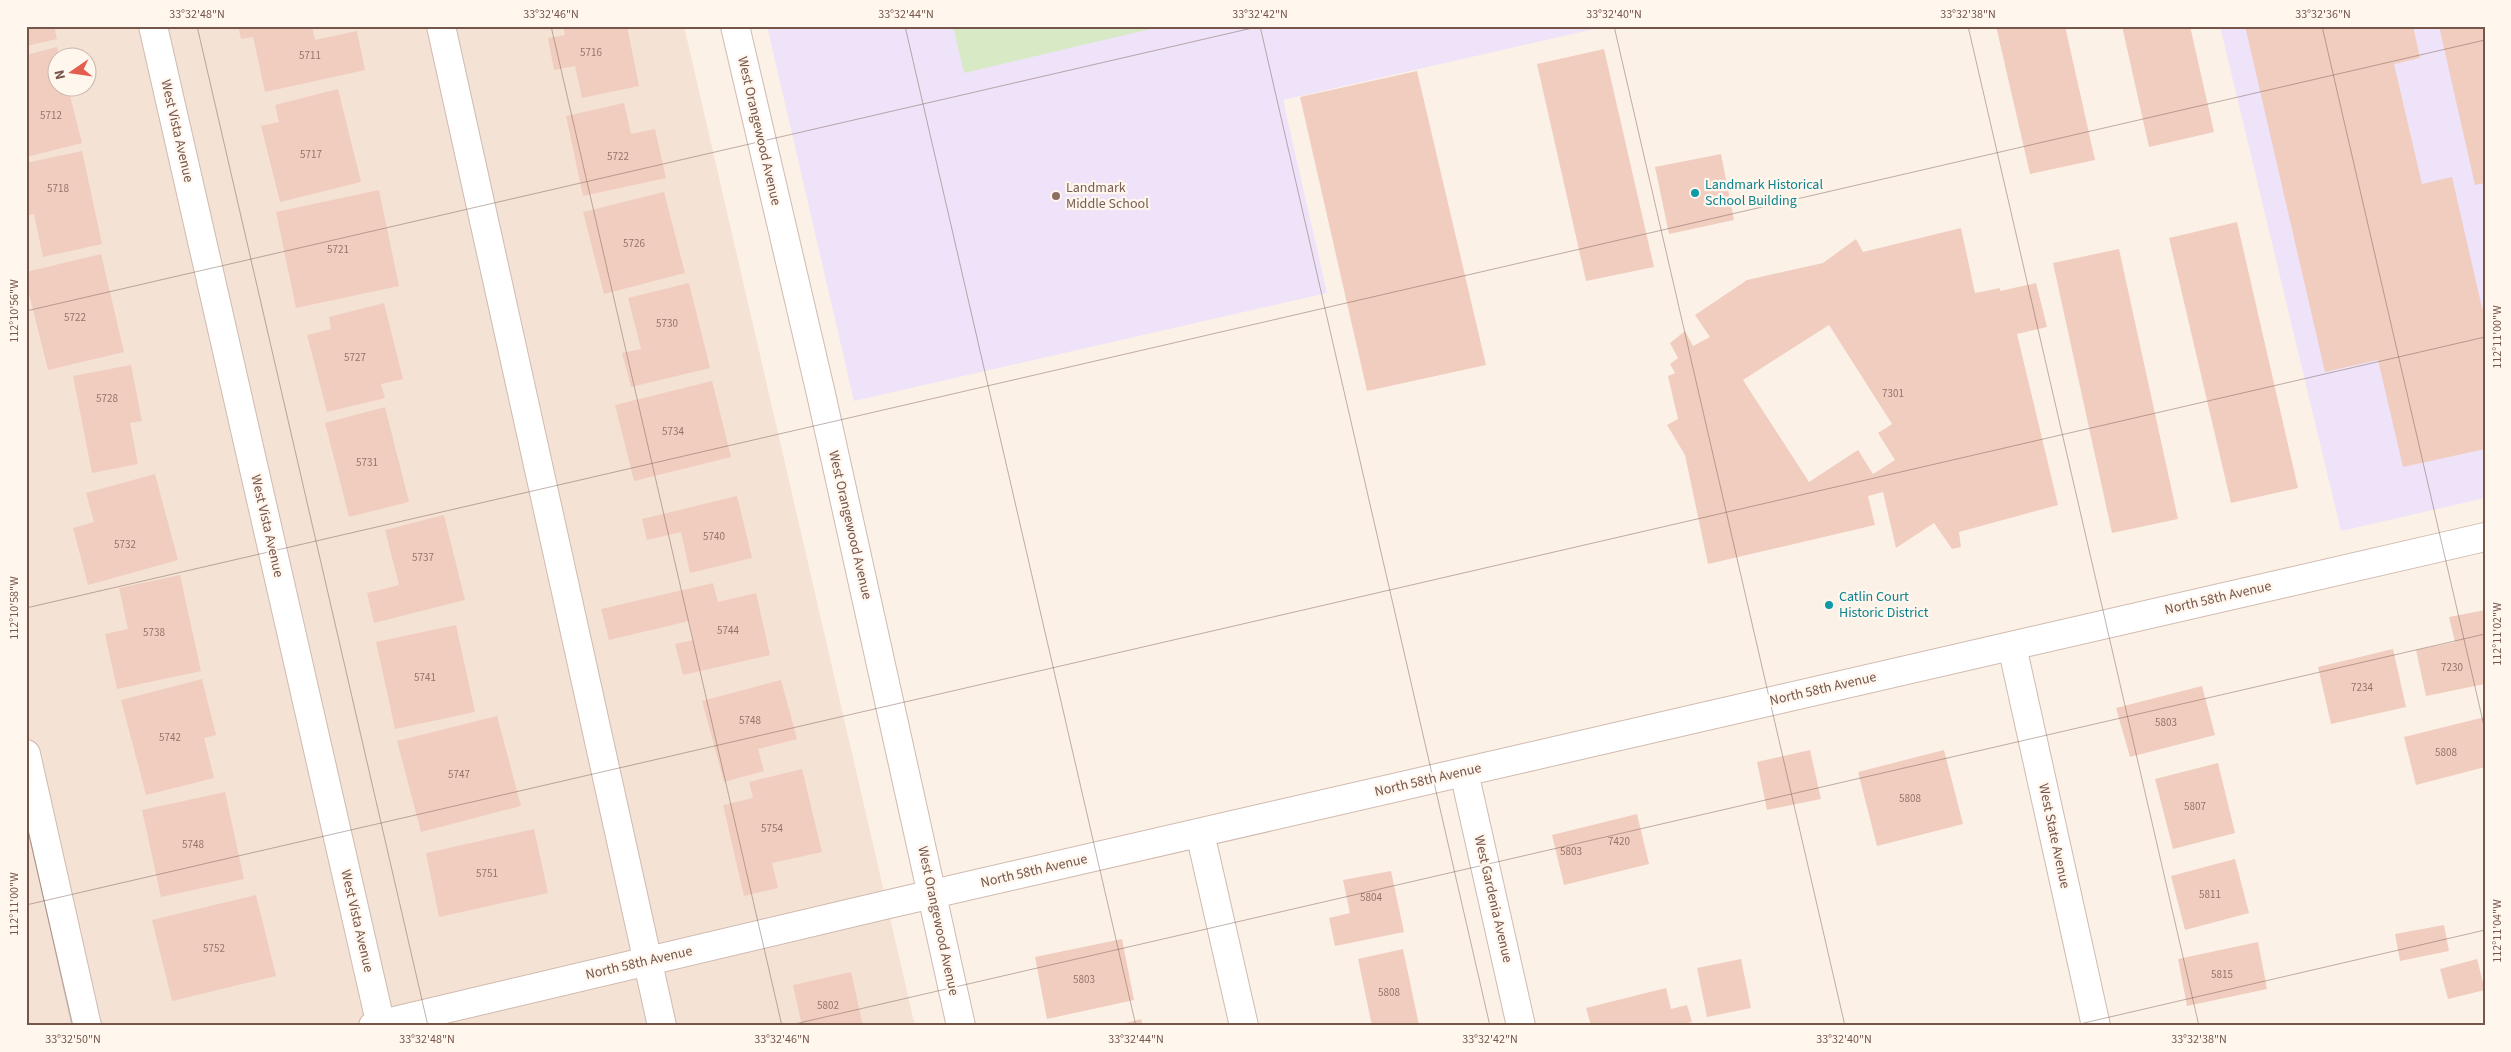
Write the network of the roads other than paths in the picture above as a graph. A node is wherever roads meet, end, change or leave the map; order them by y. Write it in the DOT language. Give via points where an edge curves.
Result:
graph roads {
  1 [pos="153,26"];
  2 [pos="441,26"];
  3 [pos="735,26"];
  4 [pos="2485,537"];
  5 [pos="2012,646"];
  6 [pos="26,754"];
  7 [pos="1464,772"];
  8 [pos="1200,832"];
  9 [pos="933,894"];
  10 [pos="648,961"];
  11 [pos="378,1025"];
  12 [pos="87,1026"];
  13 [pos="662,1026"];
  14 [pos="961,1026"];
  15 [pos="1244,1026"];
  16 [pos="1521,1026"];
  17 [pos="2096,1026"];
  1 -- 11 [label="street, West Vista Avenue"];
  2 -- 10 [label="street"];
  3 -- 9 [label="street, West Orangewood Avenue"];
  4 -- 5 [label="street, North 58th Avenue"];
  5 -- 7 [label="street, North 58th Avenue"];
  5 -- 17 [label="street, West State Avenue"];
  6 -- 12 [label="street"];
  7 -- 8 [label="street, North 58th Avenue"];
  7 -- 16 [label="street, West Gardenia Avenue"];
  8 -- 9 [label="street, North 58th Avenue"];
  8 -- 15 [label="street"];
  9 -- 10 [label="street, North 58th Avenue"];
  9 -- 14 [label="street, West Orangewood Avenue"];
  10 -- 11 [label="street, North 58th Avenue"];
  10 -- 13 [label="street"];
}
